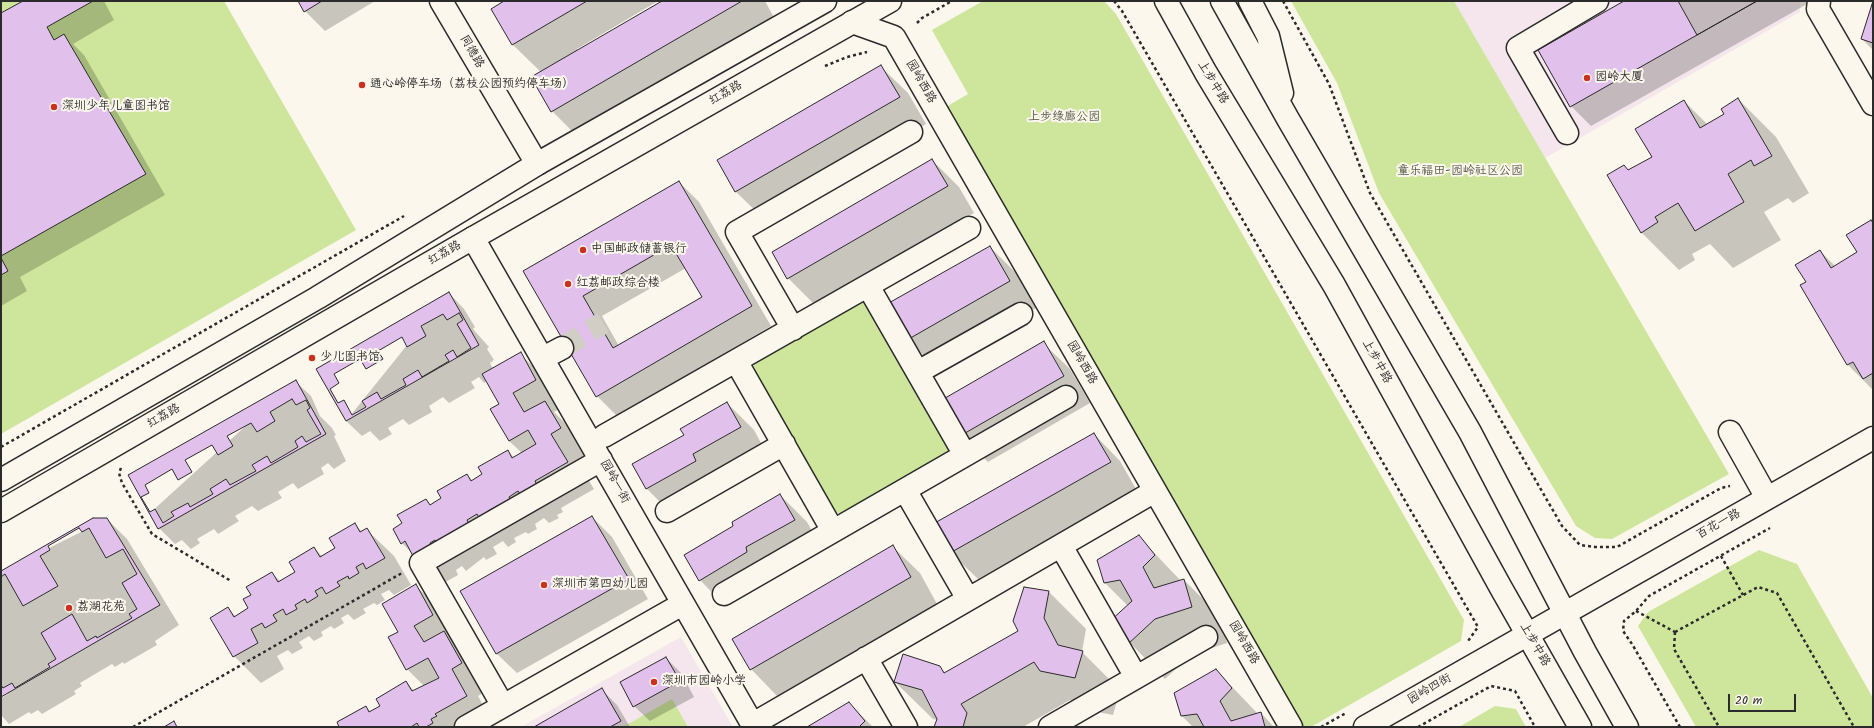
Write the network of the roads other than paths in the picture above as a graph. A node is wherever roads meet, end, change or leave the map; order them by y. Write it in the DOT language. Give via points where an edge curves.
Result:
graph roads {
  1 [pos="441,1"];
  2 [pos="825,1"];
  3 [pos="890,1"];
  4 [pos="1159,1"];
  5 [pos="1166,1"];
  6 [pos="1222,1"];
  7 [pos="1250,1"];
  8 [pos="1597,1"];
  9 [pos="1819,1"];
  10 [pos="1177,21"];
  11 [pos="852,22"];
  12 [pos="1873,104"];
  13 [pos="1288,119"];
  14 [pos="911,132"];
  15 [pos="1567,133"];
  16 [pos="537,164"];
  17 [pos="970,228"];
  18 [pos="473,238"];
  19 [pos="868,286"];
  20 [pos="1021,314"];
  21 [pos="793,329"];
  22 [pos="562,348"];
  23 [pos="543,358"];
  24 [pos="736,362"];
  25 [pos="918,372"];
  26 [pos="1066,397"];
  27 [pos="1730,432"];
  28 [pos="604,436"];
  29 [pos="1873,438"];
  30 [pos="784,444"];
  31 [pos="965,455"];
  32 [pos="601,460"];
  33 [pos="1,480"];
  34 [pos="905,490"];
  35 [pos="1155,491"];
  36 [pos="1767,498"];
  37 [pos="1,511"];
  38 [pos="667,511"];
  39 [pos="833,531"];
  40 [pos="1061,546"];
  41 [pos="724,594"];
  42 [pos="968,599"];
  43 [pos="672,610"];
  44 [pos="1564,612"];
  45 [pos="1527,634"];
  46 [pos="1206,637"];
  47 [pos="866,658"];
  48 [pos="1136,677"];
  49 [pos="503,706"];
  50 [pos="754,726"];
  51 [pos="466,727"];
  52 [pos="906,727"];
  53 [pos="1050,727"];
  54 [pos="1291,727"];
  55 [pos="1365,727"];
  56 [pos="1580,727"];
  57 [pos="1627,727"];
  1 -- 16 [label="main road, 同德路"];
  2 -- 16 [label="main road"];
  3 -- 11 [label="main road, 红荔路"];
  4 -- 10 [label="main road"];
  5 -- 10 [label="main road, 上步中路"];
  6 -- 13 [label="main road"];
  7 -- 13 [label="main road" via="1268,36"];
  8 -- 15 [label="main road" via="1518,48"];
  9 -- 12 [label="main road" via="1818,9"];
  10 -- 45 [label="main road, 上步中路" via="1334,285"];
  11 -- 18 [label="main road, 红荔路"];
  11 -- 35 [label="main road, 园岭西路" via="894,37"];
  13 -- 44 [label="main road" via="1470,432"];
  14 -- 21 [label="main road" via="737,232"];
  16 -- 33 [label="main road" via="317,298"];
  17 -- 19 [label="main road"];
  18 -- 23 [label="main road, 园岭一街"];
  18 -- 37 [label="main road, 红荔路"];
  19 -- 21 [label="main road"];
  19 -- 25 [label="main road"];
  20 -- 25 [label="main road"];
  21 -- 24 [label="main road"];
  22 -- 23 [label="main road"];
  23 -- 32 [label="main road, 园岭一街"];
  24 -- 28 [label="main road"];
  24 -- 30 [label="main road"];
  25 -- 31 [label="main road"];
  26 -- 31 [label="main road"];
  27 -- 36 [label="main road"];
  29 -- 36 [label="main road, 百花一路"];
  30 -- 38 [label="main road"];
  30 -- 39 [label="main road"];
  31 -- 34 [label="main road"];
  32 -- 49 [label="main road" via="421,562"];
  32 -- 50 [label="main road, 园岭一街"];
  34 -- 39 [label="main road"];
  34 -- 42 [label="main road"];
  35 -- 40 [label="main road"];
  35 -- 54 [label="main road, 园岭西路"];
  36 -- 44 [label="main road, 百花一路"];
  39 -- 41 [label="main road"];
  40 -- 42 [label="main road"];
  40 -- 48 [label="main road"];
  42 -- 47 [label="main road"];
  43 -- 49 [label="main road"];
  44 -- 45 [label="main road, 百花一路"];
  44 -- 57 [label="main road"];
  45 -- 55 [label="main road, 园岭四街"];
  45 -- 56 [label="main road, 上步中路"];
  46 -- 48 [label="main road"];
  47 -- 50 [label="main road"];
  47 -- 52 [label="main road"];
  48 -- 53 [label="main road"];
  49 -- 51 [label="main road"];
}
